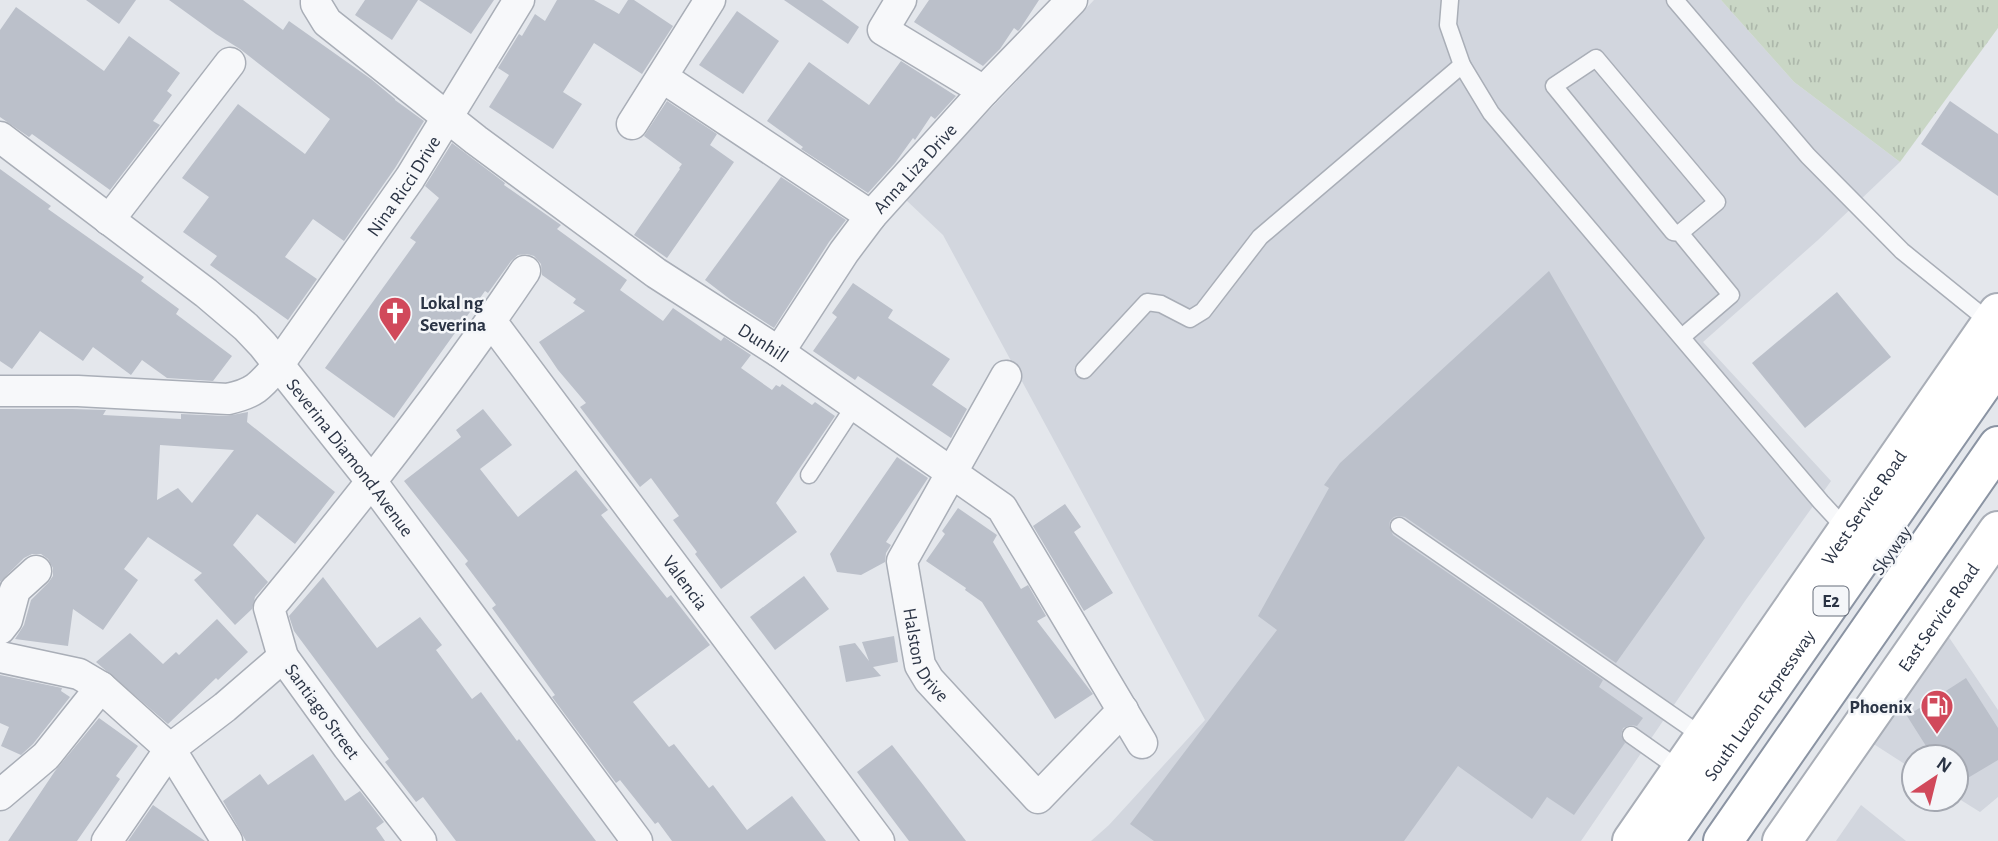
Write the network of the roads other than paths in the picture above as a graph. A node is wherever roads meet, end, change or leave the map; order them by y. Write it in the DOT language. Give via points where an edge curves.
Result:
graph roads {
  1 [pos="519,0"];
  2 [pos="710,0"];
  3 [pos="901,0"];
  4 [pos="1072,0"];
  5 [pos="1450,0"];
  6 [pos="1675,0"];
  7 [pos="316,2"];
  8 [pos="230,63"];
  9 [pos="1462,65"];
  10 [pos="662,76"];
  11 [pos="984,92"];
  12 [pos="447,117"];
  13 [pos="632,124"];
  14 [pos="0,137"];
  15 [pos="871,216"];
  16 [pos="109,220"];
  17 [pos="1681,233"];
  18 [pos="525,271"];
  19 [pos="1995,318"];
  20 [pos="491,321"];
  21 [pos="1682,337"];
  22 [pos="779,352"];
  23 [pos="1998,362"];
  24 [pos="279,365"];
  25 [pos="1084,370"];
  26 [pos="1006,376"];
  27 [pos="0,391"];
  28 [pos="1998,396"];
  29 [pos="855,405"];
  30 [pos="1998,446"];
  31 [pos="1998,470"];
  32 [pos="951,473"];
  33 [pos="809,475"];
  34 [pos="370,481"];
  35 [pos="1399,526"];
  36 [pos="1847,530"];
  37 [pos="1998,531"];
  38 [pos="36,571"];
  39 [pos="0,629"];
  40 [pos="0,657"];
  41 [pos="283,657"];
  42 [pos="101,687"];
  43 [pos="1123,710"];
  44 [pos="1631,735"];
  45 [pos="1705,738"];
  46 [pos="1142,743"];
  47 [pos="170,749"];
  48 [pos="1682,771"];
  49 [pos="0,795"];
  50 [pos="107,841"];
  51 [pos="227,841"];
  52 [pos="421,841"];
  53 [pos="637,841"];
  54 [pos="879,841"];
  55 [pos="1632,841"];
  56 [pos="1664,841"];
  57 [pos="1687,841"];
  58 [pos="1723,841"];
  59 [pos="1741,841"];
  60 [pos="1782,841"];
  1 -- 12 [label="street, Nina Ricci Drive"];
  2 -- 10 [label="street"];
  3 -- 11 [label="street" via="883,30"];
  4 -- 11 [label="street, Anna Liza Drive"];
  5 -- 9 [label="lane" via="1447,25"];
  6 -- 19 [label="lane" via="1817,165 1902,251"];
  7 -- 12 [label="street, Dunhill" via="327,22"];
  8 -- 16 [label="street"];
  9 -- 21 [label="lane" via="1491,113"];
  9 -- 25 [label="lane" via="1260,237 1203,311 1190,319 1147,302"];
  10 -- 13 [label="street"];
  10 -- 15 [label="street"];
  11 -- 15 [label="street, Anna Liza Drive"];
  12 -- 22 [label="street, Dunhill" via="656,273"];
  12 -- 24 [label="street, Nina Ricci Drive" via="410,178"];
  14 -- 16 [label="street, Severina Diamond Avenue"];
  15 -- 22 [label="street, Anna Liza Drive"];
  16 -- 24 [label="street, Severina Diamond Avenue" via="246,327"];
  17 -- 17 [label="lane" via="1673,232 1554,86 1595,58 1717,202"];
  17 -- 21 [label="lane" via="1731,295"];
  18 -- 20 [label="street"];
  19 -- 36 [label="main road, West Service Road"];
  20 -- 34 [label="street"];
  20 -- 54 [label="street, Valencia"];
  21 -- 36 [label="lane"];
  22 -- 29 [label="street, Dunhill"];
  23 -- 56 [label="main road, South Luzon Expressway / E2"];
  24 -- 27 [label="street, Nina Ricci Drive" via="260,386 228,399"];
  24 -- 34 [label="street, Severina Diamond Avenue"];
  26 -- 32 [label="street, Halston Drive"];
  28 -- 57 [label="main road, Skyway / E2"];
  29 -- 32 [label="street, Dunhill"];
  29 -- 33 [label="lane"];
  30 -- 58 [label="main road, Skyway / E2"];
  31 -- 59 [label="main road"];
  32 -- 43 [label="street, Dunhill" via="1002,508"];
  32 -- 43 [label="street, Halston Drive" via="902,561 920,665 929,680 1038,798"];
  34 -- 41 [label="street, Santiago Street" via="269,608"];
  34 -- 53 [label="street, Severina Diamond Avenue"];
  35 -- 45 [label="lane"];
  36 -- 45 [label="main road, West Service Road"];
  37 -- 60 [label="main road, East Service Road"];
  38 -- 39 [label="street" via="15,590"];
  40 -- 42 [label="street" via="79,674"];
  41 -- 47 [label="street"];
  41 -- 52 [label="street, Santiago Street"];
  42 -- 47 [label="street"];
  42 -- 49 [label="street" via="46,756"];
  43 -- 46 [label="street, Dunhill"];
  44 -- 48 [label="lane"];
  45 -- 48 [label="main road, West Service Road"];
  47 -- 50 [label="street"];
  47 -- 51 [label="street"];
  48 -- 55 [label="main road, West Service Road"];
}
